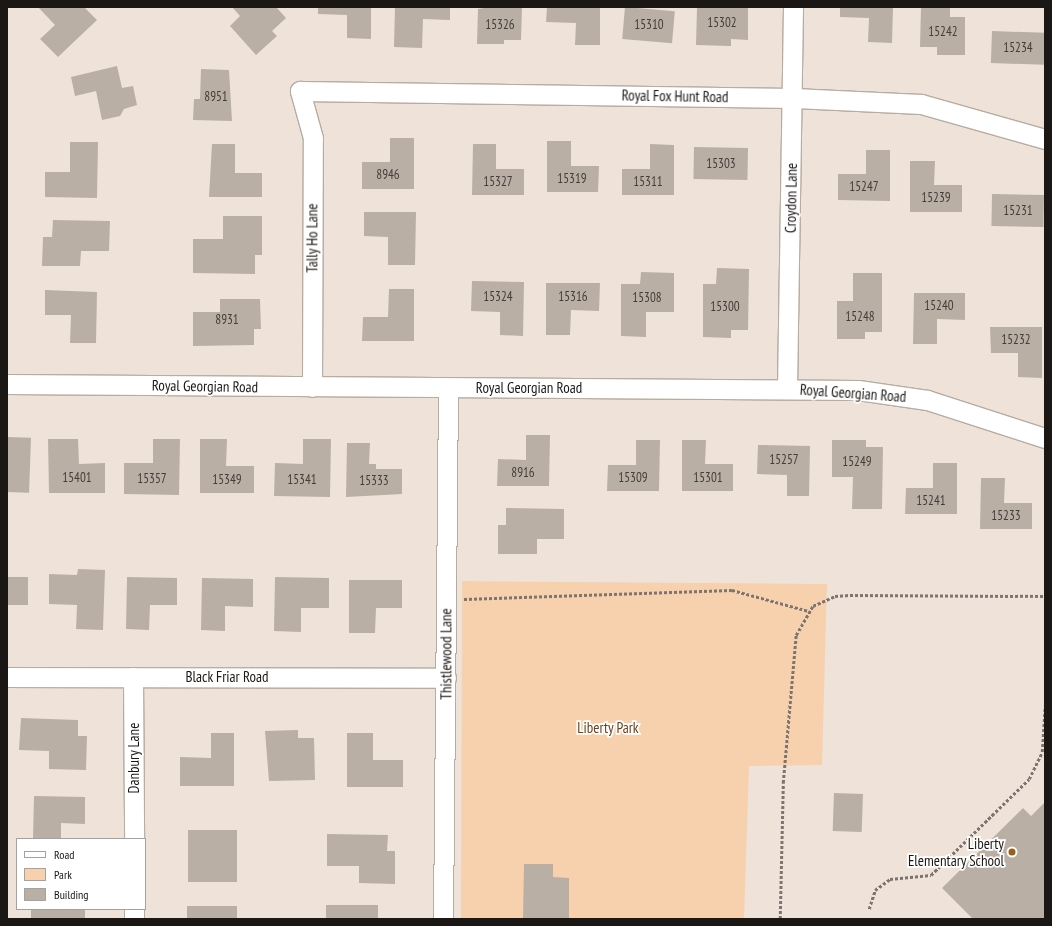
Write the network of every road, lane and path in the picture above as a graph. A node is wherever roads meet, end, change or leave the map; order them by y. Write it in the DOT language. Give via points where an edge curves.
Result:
graph roads {
  1 [pos="793,7"];
  2 [pos="300,91"];
  3 [pos="792,98"];
  4 [pos="1045,139"];
  5 [pos="7,384"];
  6 [pos="312,387"];
  7 [pos="448,388"];
  8 [pos="788,389"];
  9 [pos="1045,438"];
  10 [pos="1045,596"];
  11 [pos="447,600"];
  12 [pos="809,611"];
  13 [pos="7,677"];
  14 [pos="133,677"];
  15 [pos="446,678"];
  16 [pos="1045,706"];
  17 [pos="134,838"];
  18 [pos="869,909"];
  19 [pos="443,919"];
  20 [pos="780,919"];
  1 -- 3 [label="street, Croydon Lane"];
  2 -- 3 [label="street, Royal Fox Hunt Road"];
  2 -- 6 [label="street, Tally Ho Lane" via="313,138"];
  3 -- 4 [label="street, Royal Fox Hunt Road" via="921,104"];
  3 -- 8 [label="street, Croydon Lane"];
  5 -- 6 [label="street, Royal Georgian Road"];
  6 -- 7 [label="street, Royal Georgian Road"];
  7 -- 8 [label="street, Royal Georgian Road"];
  7 -- 11 [label="street, Thistlewood Lane"];
  8 -- 9 [label="street, Royal Georgian Road" via="897,394 926,400"];
  10 -- 12 [label="path" via="835,596 822,600"];
  11 -- 12 [label="path" via="732,590"];
  11 -- 15 [label="street, Thistlewood Lane"];
  12 -- 20 [label="path" via="796,634 783,783"];
  13 -- 14 [label="street, Black Friar Road"];
  14 -- 15 [label="street, Black Friar Road"];
  14 -- 17 [label="street, Danbury Lane"];
  15 -- 19 [label="street, Thistlewood Lane"];
  16 -- 18 [label="path" via="1042,752 1029,779 931,875 890,879 875,890"];
}
